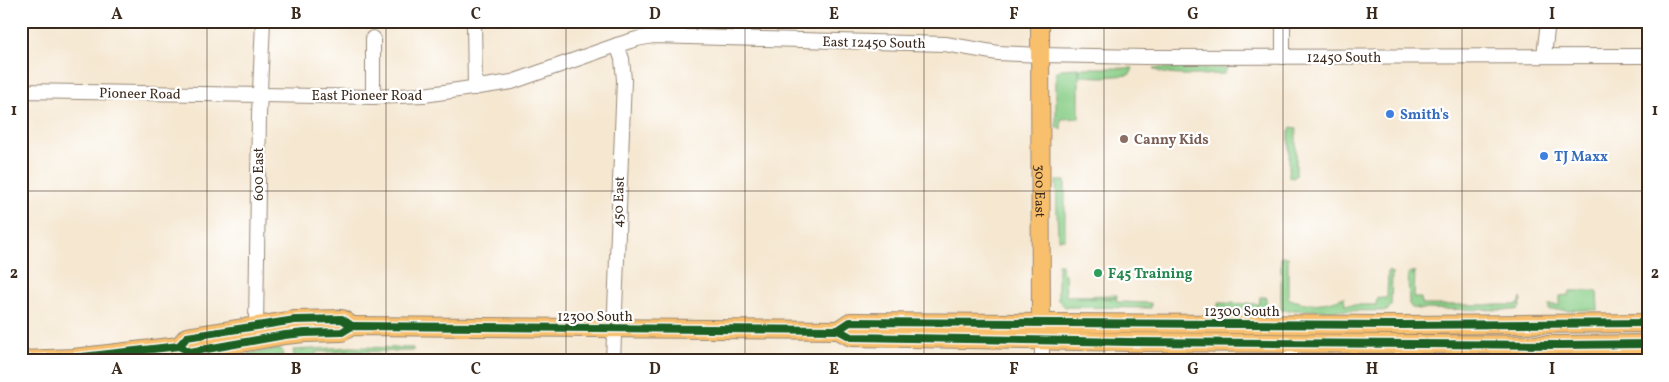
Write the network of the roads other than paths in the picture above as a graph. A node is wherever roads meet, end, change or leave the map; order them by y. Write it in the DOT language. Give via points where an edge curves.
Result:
graph roads {
  1 [pos="263,21"];
  2 [pos="474,21"];
  3 [pos="1040,21"];
  4 [pos="1283,21"];
  5 [pos="1548,21"];
  6 [pos="372,38"];
  7 [pos="616,45"];
  8 [pos="1040,55"];
  9 [pos="1544,56"];
  10 [pos="1648,56"];
  11 [pos="1283,57"];
  12 [pos="475,88"];
  13 [pos="21,92"];
  14 [pos="259,95"];
  15 [pos="373,97"];
  16 [pos="1041,322"];
  17 [pos="1617,323"];
  18 [pos="1648,323"];
  19 [pos="352,326"];
  20 [pos="256,327"];
  21 [pos="614,328"];
  22 [pos="838,330"];
  23 [pos="1042,340"];
  24 [pos="1291,343"];
  25 [pos="1402,343"];
  26 [pos="1648,345"];
  27 [pos="179,346"];
  28 [pos="1564,353"];
  29 [pos="21,360"];
  30 [pos="613,361"];
  31 [pos="1042,361"];
  32 [pos="1291,361"];
  33 [pos="1402,361"];
  34 [pos="1598,361"];
  1 -- 14 [label="street, 600 East"];
  2 -- 12 [label="street"];
  3 -- 8 [label="main road, 300 East"];
  4 -- 11 [label="street"];
  5 -- 9 [label="street"];
  6 -- 15 [label="street"];
  7 -- 8 [label="street, East 12450 South" via="653,36 945,44 998,53"];
  7 -- 12 [label="street, East 12450 South" via="512,82"];
  7 -- 21 [label="street, 450 East" via="622,59 624,80"];
  8 -- 11 [label="street, 12450 South"];
  8 -- 16 [label="main road, 300 East"];
  9 -- 10 [label="street, 12450 South"];
  9 -- 11 [label="street, 12450 South"];
  12 -- 15 [label="street, East Pioneer Road"];
  13 -- 14 [label="street, Pioneer Road"];
  14 -- 15 [label="street, East Pioneer Road"];
  14 -- 20 [label="street, 600 East"];
  16 -- 17 [label="main road, 12300 South"];
  16 -- 22 [label="main road, 12300 South" via="850,322"];
  16 -- 23 [label="main road, 300 East"];
  17 -- 18 [label="main road, 12300 South"];
  17 -- 28 [label="main road" via="1564,339"];
  19 -- 20 [label="main road, 12300 South" via="342,319 295,320"];
  19 -- 21 [label="main road, 12300 South"];
  19 -- 27 [label="main road, 12300 South" via="342,332 285,335 190,352"];
  20 -- 27 [label="main road, 12300 South" via="187,337"];
  21 -- 22 [label="main road, 12300 South"];
  21 -- 30 [label="street, 450 East"];
  22 -- 23 [label="main road, 12300 South" via="851,337"];
  23 -- 24 [label="main road, 12300 South"];
  23 -- 31 [label="street, 300 East"];
  24 -- 25 [label="main road, 12300 South"];
  24 -- 32 [label="street"];
  25 -- 28 [label="main road, 12300 South"];
  25 -- 33 [label="street"];
  26 -- 28 [label="main road, 12300 South"];
  26 -- 34 [label="main road"];
  27 -- 29 [label="main road, 12300 South" via="80,358"];
}
